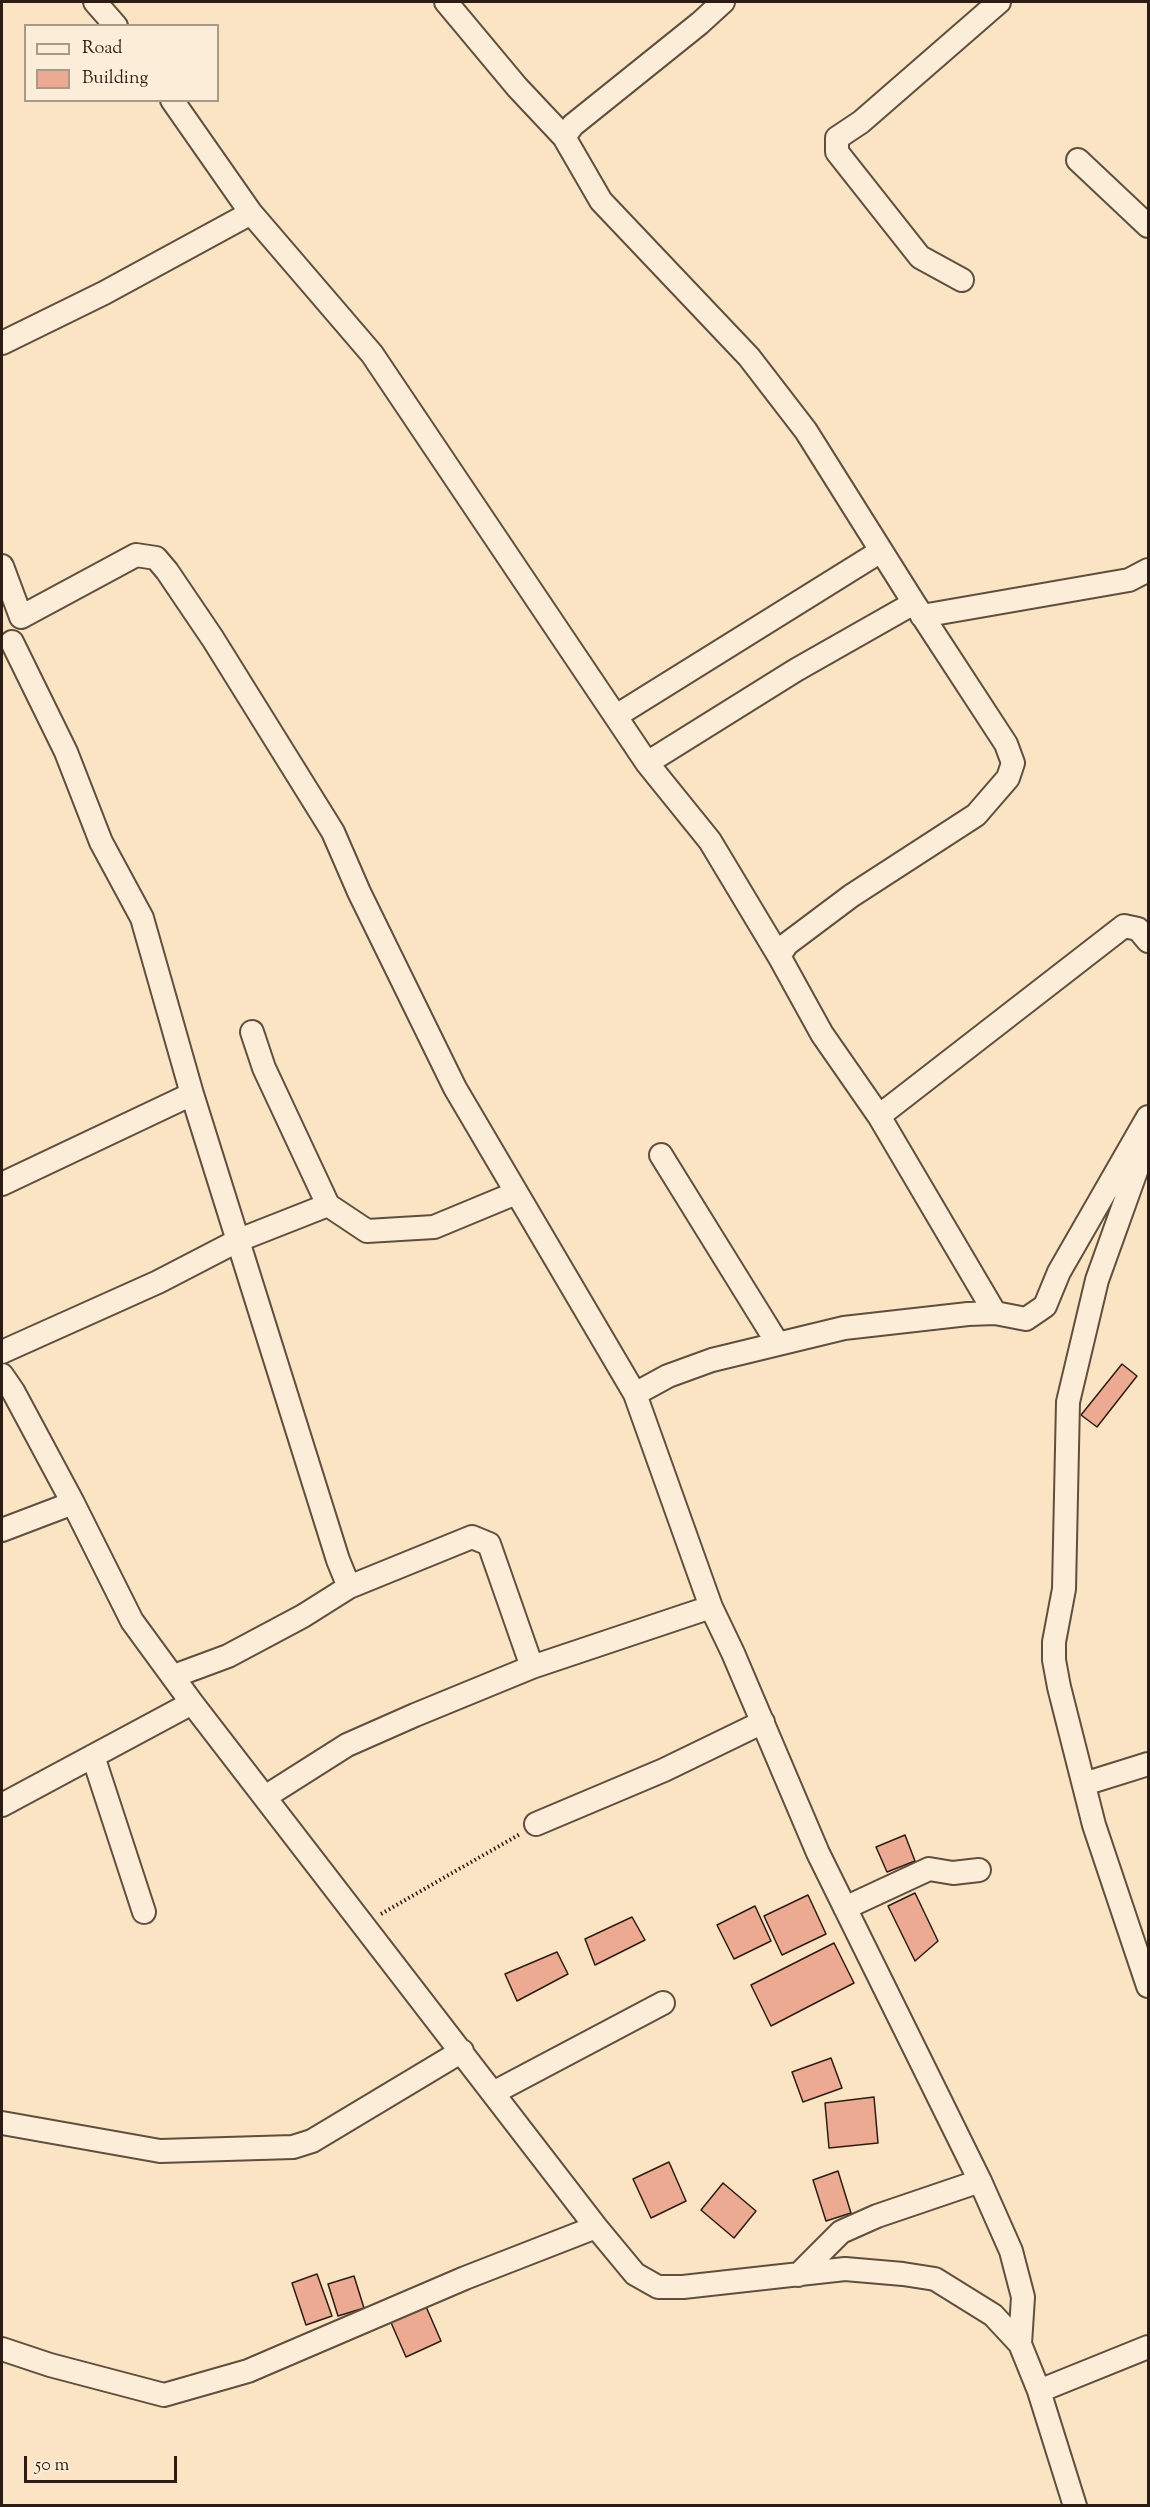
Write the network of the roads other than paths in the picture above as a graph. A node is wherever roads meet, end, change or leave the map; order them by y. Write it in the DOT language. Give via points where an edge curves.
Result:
graph roads {
  1 [pos="95,2"];
  2 [pos="446,2"];
  3 [pos="723,2"];
  4 [pos="999,2"];
  5 [pos="114,24"];
  6 [pos="173,102"];
  7 [pos="564,137"];
  8 [pos="1078,160"];
  9 [pos="252,213"];
  10 [pos="1149,226"];
  11 [pos="962,280"];
  12 [pos="2,343"];
  13 [pos="881,550"];
  14 [pos="2,566"];
  15 [pos="1149,570"];
  16 [pos="918,610"];
  17 [pos="21,617"];
  18 [pos="7,647"];
  19 [pos="616,716"];
  20 [pos="647,763"];
  21 [pos="1149,941"];
  22 [pos="779,956"];
  23 [pos="252,1032"];
  24 [pos="192,1094"];
  25 [pos="879,1116"];
  26 [pos="1149,1117"];
  27 [pos="1149,1148"];
  28 [pos="661,1155"];
  29 [pos="2,1184"];
  30 [pos="516,1192"];
  31 [pos="328,1205"];
  32 [pos="239,1240"];
  33 [pos="995,1313"];
  34 [pos="778,1344"];
  35 [pos="2,1352"];
  36 [pos="2,1375"];
  37 [pos="635,1394"];
  38 [pos="73,1503"];
  39 [pos="2,1530"];
  40 [pos="349,1587"];
  41 [pos="711,1607"];
  42 [pos="532,1667"];
  43 [pos="174,1676"];
  44 [pos="192,1703"];
  45 [pos="763,1722"];
  46 [pos="93,1756"];
  47 [pos="1149,1764"];
  48 [pos="1084,1784"];
  49 [pos="265,1797"];
  50 [pos="2,1805"];
  51 [pos="536,1824"];
  52 [pos="979,1870"];
  53 [pos="845,1908"];
  54 [pos="144,1912"];
  55 [pos="1148,1984"];
  56 [pos="663,2003"];
  57 [pos="462,2051"];
  58 [pos="494,2093"];
  59 [pos="2,2123"];
  60 [pos="980,2181"];
  61 [pos="596,2227"];
  62 [pos="798,2275"];
  63 [pos="1020,2344"];
  64 [pos="1149,2347"];
  65 [pos="2,2349"];
  66 [pos="1039,2391"];
  67 [pos="1075,2505"];
  1 -- 5 [label="street"];
  2 -- 7 [label="street"];
  3 -- 7 [label="street" via="573,125"];
  4 -- 11 [label="street" via="861,122 837,138 837,152 920,256"];
  6 -- 9 [label="street"];
  7 -- 13 [label="street" via="601,201 749,357 799,422"];
  8 -- 10 [label="street"];
  9 -- 12 [label="street"];
  9 -- 19 [label="street" via="372,354"];
  13 -- 16 [label="street"];
  13 -- 19 [label="street"];
  14 -- 17 [label="street"];
  15 -- 16 [label="street" via="1129,579"];
  16 -- 20 [label="street" via="796,670"];
  16 -- 22 [label="street" via="1006,744 1013,763 1008,778 976,816 851,896 787,944"];
  17 -- 18 [label="street"];
  17 -- 30 [label="street" via="136,555 156,558 213,639 333,832 454,1088"];
  18 -- 24 [label="street" via="66,752 101,842 142,918"];
  19 -- 20 [label="street"];
  20 -- 22 [label="street" via="710,841"];
  21 -- 25 [label="street" via="1138,929 1124,927"];
  22 -- 25 [label="street" via="822,1034"];
  23 -- 31 [label="street" via="264,1068"];
  24 -- 29 [label="street"];
  24 -- 32 [label="street"];
  25 -- 33 [label="street"];
  26 -- 33 [label="street" via="1059,1272 1046,1306 1026,1319"];
  27 -- 48 [label="street" via="1139,1163 1097,1280 1068,1401 1064,1589 1054,1660"];
  28 -- 34 [label="street"];
  30 -- 31 [label="street" via="434,1227 367,1231"];
  30 -- 37 [label="street"];
  31 -- 32 [label="street"];
  32 -- 35 [label="street" via="158,1282"];
  32 -- 40 [label="street"];
  33 -- 34 [label="street" via="844,1328"];
  34 -- 37 [label="street" via="712,1360 668,1376"];
  36 -- 38 [label="street"];
  37 -- 41 [label="street"];
  38 -- 39 [label="street"];
  38 -- 43 [label="street" via="132,1621"];
  40 -- 42 [label="street" via="472,1537 489,1544"];
  40 -- 43 [label="street" via="228,1656"];
  41 -- 42 [label="street"];
  41 -- 45 [label="street"];
  42 -- 49 [label="street" via="346,1745"];
  43 -- 44 [label="street"];
  44 -- 46 [label="street"];
  44 -- 49 [label="street"];
  45 -- 51 [label="street" via="664,1770"];
  45 -- 53 [label="street"];
  46 -- 50 [label="street"];
  46 -- 54 [label="street"];
  47 -- 48 [label="street"];
  48 -- 55 [label="street"];
  49 -- 57 [label="street"];
  52 -- 53 [label="street" via="953,1873 929,1869"];
  53 -- 60 [label="street"];
  56 -- 58 [label="street"];
  57 -- 58 [label="street"];
  57 -- 59 [label="street" via="312,2141 293,2147 160,2151"];
  58 -- 61 [label="street"];
  60 -- 62 [label="street" via="841,2232"];
  60 -- 63 [label="street" via="1011,2250 1023,2297"];
  61 -- 62 [label="street" via="635,2274 658,2287 683,2288"];
  61 -- 65 [label="street" via="248,2371 164,2395"];
  62 -- 63 [label="street" via="845,2269 935,2279 993,2315"];
  63 -- 66 [label="street"];
  64 -- 66 [label="street"];
  66 -- 67 [label="street"];
}
